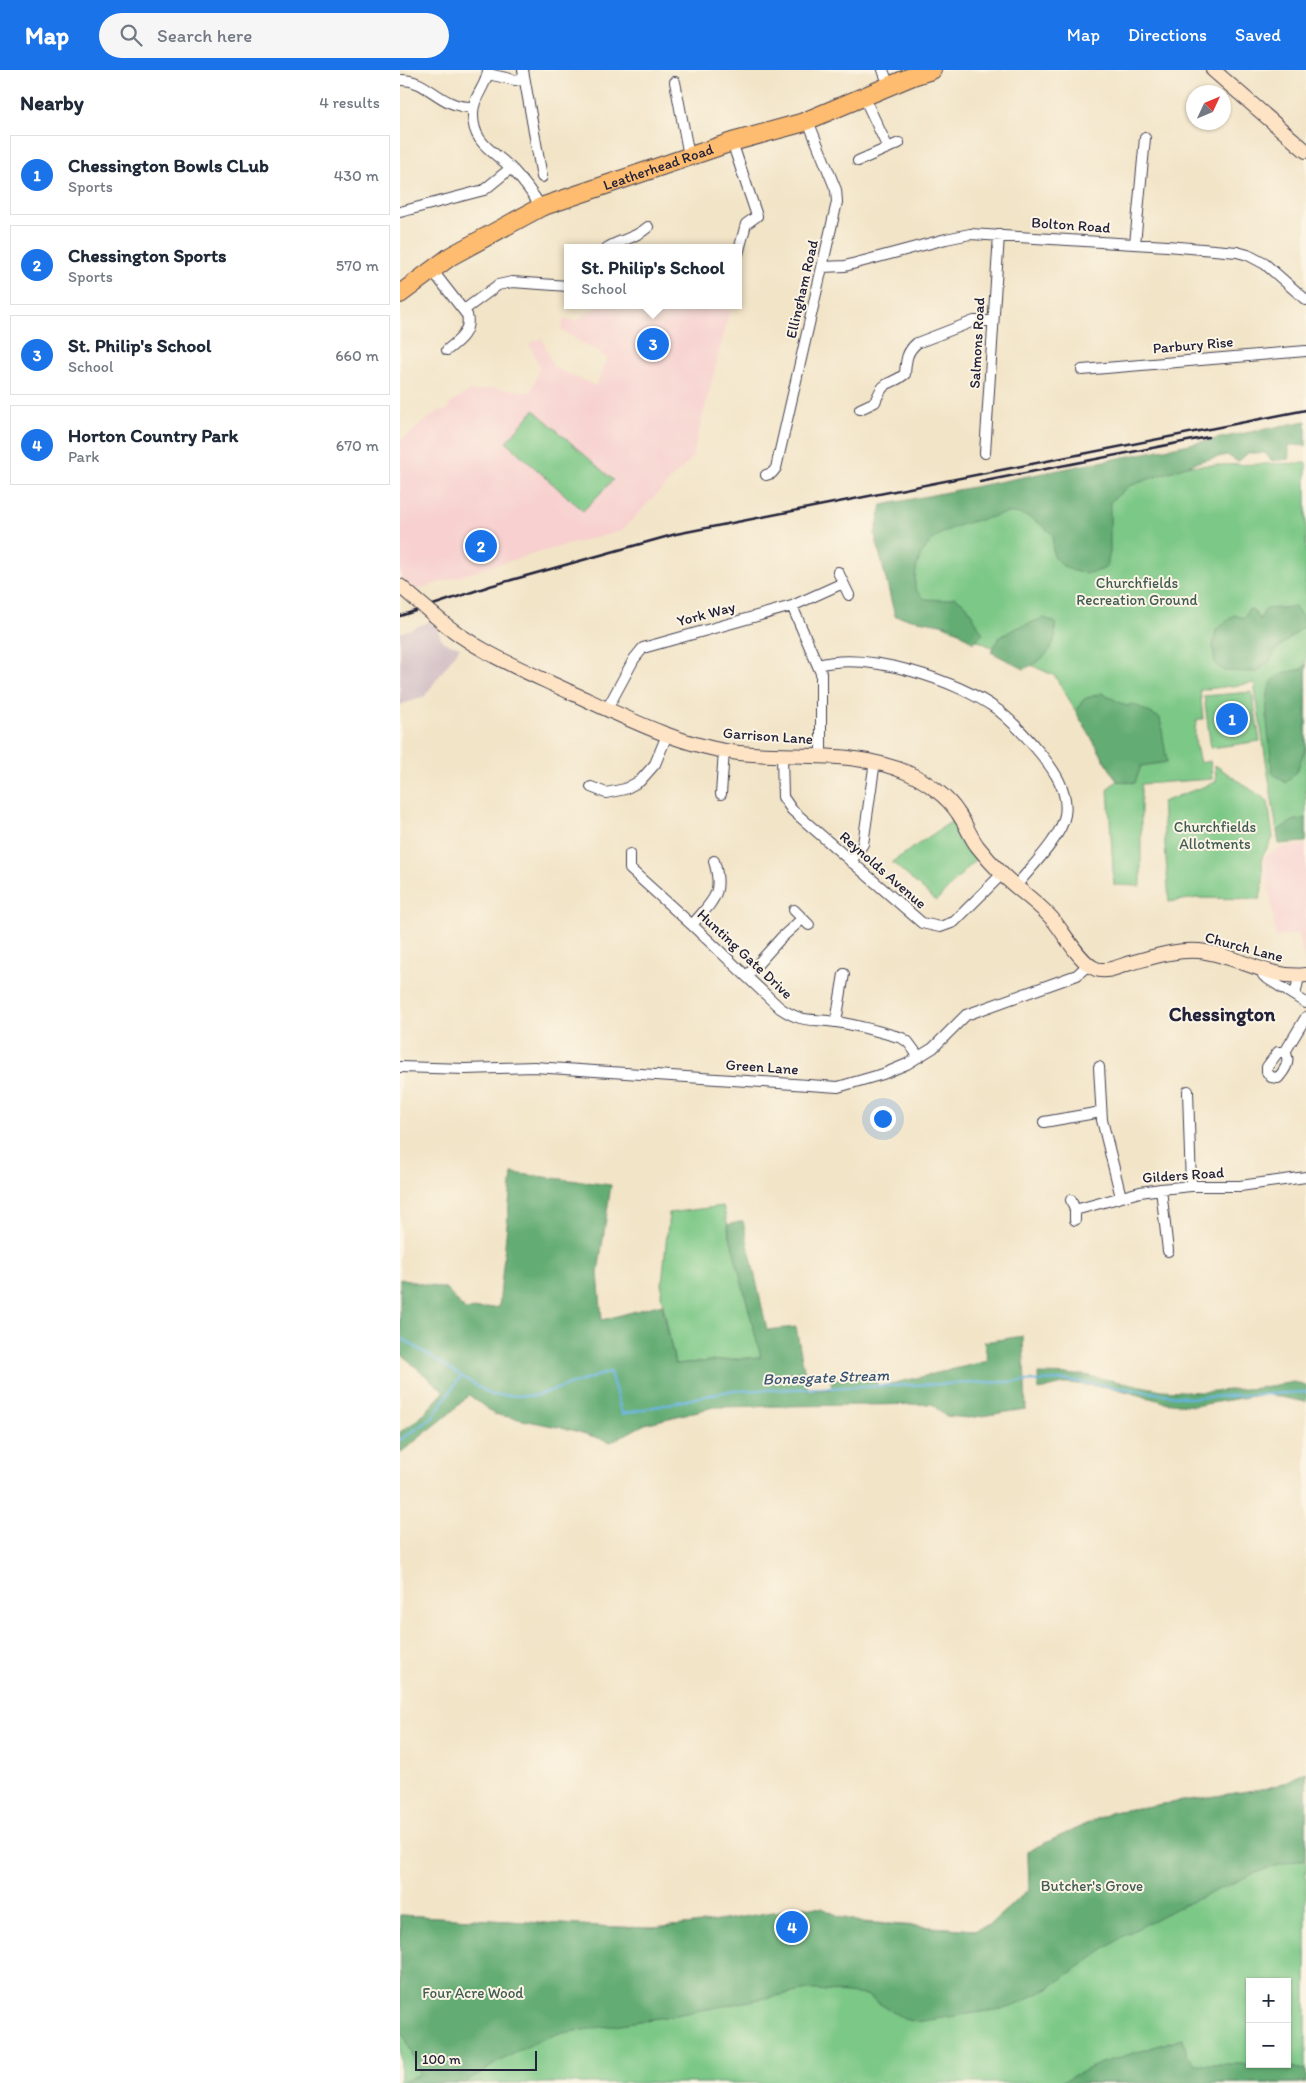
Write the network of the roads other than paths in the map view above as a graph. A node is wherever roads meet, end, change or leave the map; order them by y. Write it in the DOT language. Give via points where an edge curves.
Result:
graph roads {
  1 [pos="932,70"];
  2 [pos="1213,70"];
  3 [pos="1226,70"];
  4 [pos="488,72"];
  5 [pos="523,74"];
  6 [pos="886,78"];
  7 [pos="400,80"];
  8 [pos="674,82"];
  9 [pos="864,97"];
  10 [pos="473,107"];
  11 [pos="808,121"];
  12 [pos="1145,138"];
  13 [pos="732,142"];
  14 [pos="1306,142"];
  15 [pos="899,143"];
  16 [pos="888,148"];
  17 [pos="1306,151"];
  18 [pos="689,156"];
  19 [pos="858,161"];
  20 [pos="511,168"];
  21 [pos="542,177"];
  22 [pos="541,207"];
  23 [pos="400,212"];
  24 [pos="648,227"];
  25 [pos="999,235"];
  26 [pos="613,244"];
  27 [pos="741,244"];
  28 [pos="1135,244"];
  29 [pos="822,267"];
  30 [pos="432,270"];
  31 [pos="564,286"];
  32 [pos="400,294"];
  33 [pos="1306,300"];
  34 [pos="464,310"];
  35 [pos="994,322"];
  36 [pos="447,350"];
  37 [pos="1306,351"];
  38 [pos="1082,370"];
  39 [pos="860,409"];
  40 [pos="985,453"];
  41 [pos="766,475"];
  42 [pos="838,572"];
  43 [pos="843,583"];
  44 [pos="400,586"];
  45 [pos="848,595"];
  46 [pos="792,606"];
  47 [pos="818,666"];
  48 [pos="607,709"];
  49 [pos="667,735"];
  50 [pos="724,751"];
  51 [pos="782,755"];
  52 [pos="821,756"];
  53 [pos="875,761"];
  54 [pos="591,787"];
  55 [pos="721,794"];
  56 [pos="630,854"];
  57 [pos="714,861"];
  58 [pos="851,862"];
  59 [pos="1002,874"];
  60 [pos="1016,886"];
  61 [pos="794,910"];
  62 [pos="692,925"];
  63 [pos="1088,964"];
  64 [pos="1264,969"];
  65 [pos="844,974"];
  66 [pos="747,976"];
  67 [pos="1302,976"];
  68 [pos="1295,996"];
  69 [pos="1306,1003"];
  70 [pos="1306,1017"];
  71 [pos="836,1022"];
  72 [pos="1285,1052"];
  73 [pos="919,1057"];
  74 [pos="400,1067"];
  75 [pos="1099,1068"];
  76 [pos="1188,1091"];
  77 [pos="1101,1112"];
  78 [pos="1044,1122"];
  79 [pos="1306,1177"];
  80 [pos="1191,1186"];
  81 [pos="1161,1189"];
  82 [pos="1121,1197"];
  83 [pos="1074,1210"];
  84 [pos="1164,1245"];
  1 -- 6 [label="highway, Leatherhead Road"];
  2 -- 17 [label="street"];
  3 -- 14 [label="street"];
  4 -- 5 [label="street" via="509,79"];
  4 -- 10 [label="street"];
  5 -- 21 [label="street" via="537,167"];
  6 -- 9 [label="highway, Leatherhead Road"];
  7 -- 10 [label="street" via="420,84 442,100"];
  8 -- 18 [label="street"];
  9 -- 11 [label="highway, Leatherhead Road"];
  9 -- 16 [label="street"];
  10 -- 20 [label="street" via="475,131 488,150"];
  11 -- 13 [label="highway, Leatherhead Road"];
  11 -- 29 [label="street, Ellingham Road" via="838,196"];
  12 -- 28 [label="street"];
  13 -- 18 [label="highway, Leatherhead Road"];
  13 -- 27 [label="street" via="758,216 746,224"];
  15 -- 16 [label="street"];
  16 -- 19 [label="street"];
  18 -- 22 [label="highway, Leatherhead Road"];
  20 -- 22 [label="street"];
  20 -- 23 [label="street" via="484,190"];
  22 -- 30 [label="highway, Leatherhead Road" via="471,244"];
  24 -- 26 [label="street" via="631,239"];
  25 -- 28 [label="street, Bolton Road"];
  25 -- 29 [label="street, Bolton Road" via="970,234 845,266"];
  25 -- 35 [label="street, Salmons Road"];
  28 -- 33 [label="street, Bolton Road" via="1226,250 1248,255 1265,264"];
  29 -- 41 [label="street, Ellingham Road" via="776,468"];
  30 -- 32 [label="highway, Leatherhead Road"];
  30 -- 34 [label="street"];
  31 -- 34 [label="street" via="512,282 498,285"];
  34 -- 36 [label="street" via="468,315 468,327 461,340"];
  35 -- 39 [label="street" via="974,322 917,343 905,359 905,374 886,383 877,393 875,402"];
  35 -- 40 [label="street, Salmons Road"];
  37 -- 38 [label="street, Parbury Rise"];
  42 -- 43 [label="street"];
  43 -- 45 [label="street"];
  43 -- 46 [label="street, York Way"];
  44 -- 48 [label="street, Garrison Lane, bridge" via="453,632 479,648"];
  46 -- 47 [label="street"];
  46 -- 48 [label="street, York Way" via="643,648 634,658"];
  47 -- 52 [label="street" via="821,673"];
  47 -- 60 [label="street" via="844,661 918,673 972,694 1022,732 1050,765 1066,800 1062,826"];
  48 -- 49 [label="street, Garrison Lane"];
  49 -- 50 [label="street, Garrison Lane"];
  49 -- 54 [label="street" via="655,764 633,786 606,793"];
  50 -- 51 [label="street, Garrison Lane"];
  50 -- 55 [label="street"];
  51 -- 52 [label="street, Garrison Lane"];
  51 -- 58 [label="street, Reynolds Avenue" via="783,797 792,810"];
  52 -- 53 [label="street, Garrison Lane"];
  53 -- 58 [label="street" via="863,844"];
  53 -- 59 [label="street, Garrison Lane" via="908,773 947,799 978,847"];
  56 -- 62 [label="street, Hunting Gate Drive" via="630,869"];
  57 -- 62 [label="street" via="719,886 714,899"];
  58 -- 59 [label="street, Reynolds Avenue" via="922,923 940,927 954,922"];
  59 -- 60 [label="street, Garrison Lane"];
  60 -- 63 [label="street, Garrison Lane" via="1053,920"];
  61 -- 66 [label="street" via="806,922 781,938"];
  62 -- 66 [label="street, Hunting Gate Drive"];
  63 -- 64 [label="street, Church Lane" via="1103,970 1176,952 1197,951"];
  63 -- 73 [label="street, Green Lane" via="1077,975 966,1015 933,1048"];
  64 -- 67 [label="street, Church Lane" via="1281,975"];
  64 -- 68 [label="street" via="1264,977"];
  65 -- 71 [label="street"];
  66 -- 71 [label="street, Hunting Gate Drive" via="793,1017"];
  67 -- 68 [label="street"];
  68 -- 69 [label="street"];
  70 -- 72 [label="street"];
  71 -- 73 [label="street, Hunting Gate Drive" via="902,1038"];
  73 -- 74 [label="street, Green Lane" via="883,1074 838,1087 534,1067"];
  75 -- 77 [label="street"];
  76 -- 80 [label="street"];
  77 -- 78 [label="street" via="1056,1124"];
  77 -- 82 [label="street"];
  79 -- 80 [label="street, Gilders Road" via="1240,1186"];
  80 -- 81 [label="street, Gilders Road"];
  81 -- 82 [label="street, Gilders Road"];
  81 -- 84 [label="street"];
  82 -- 83 [label="street, Gilders Road"];
}
